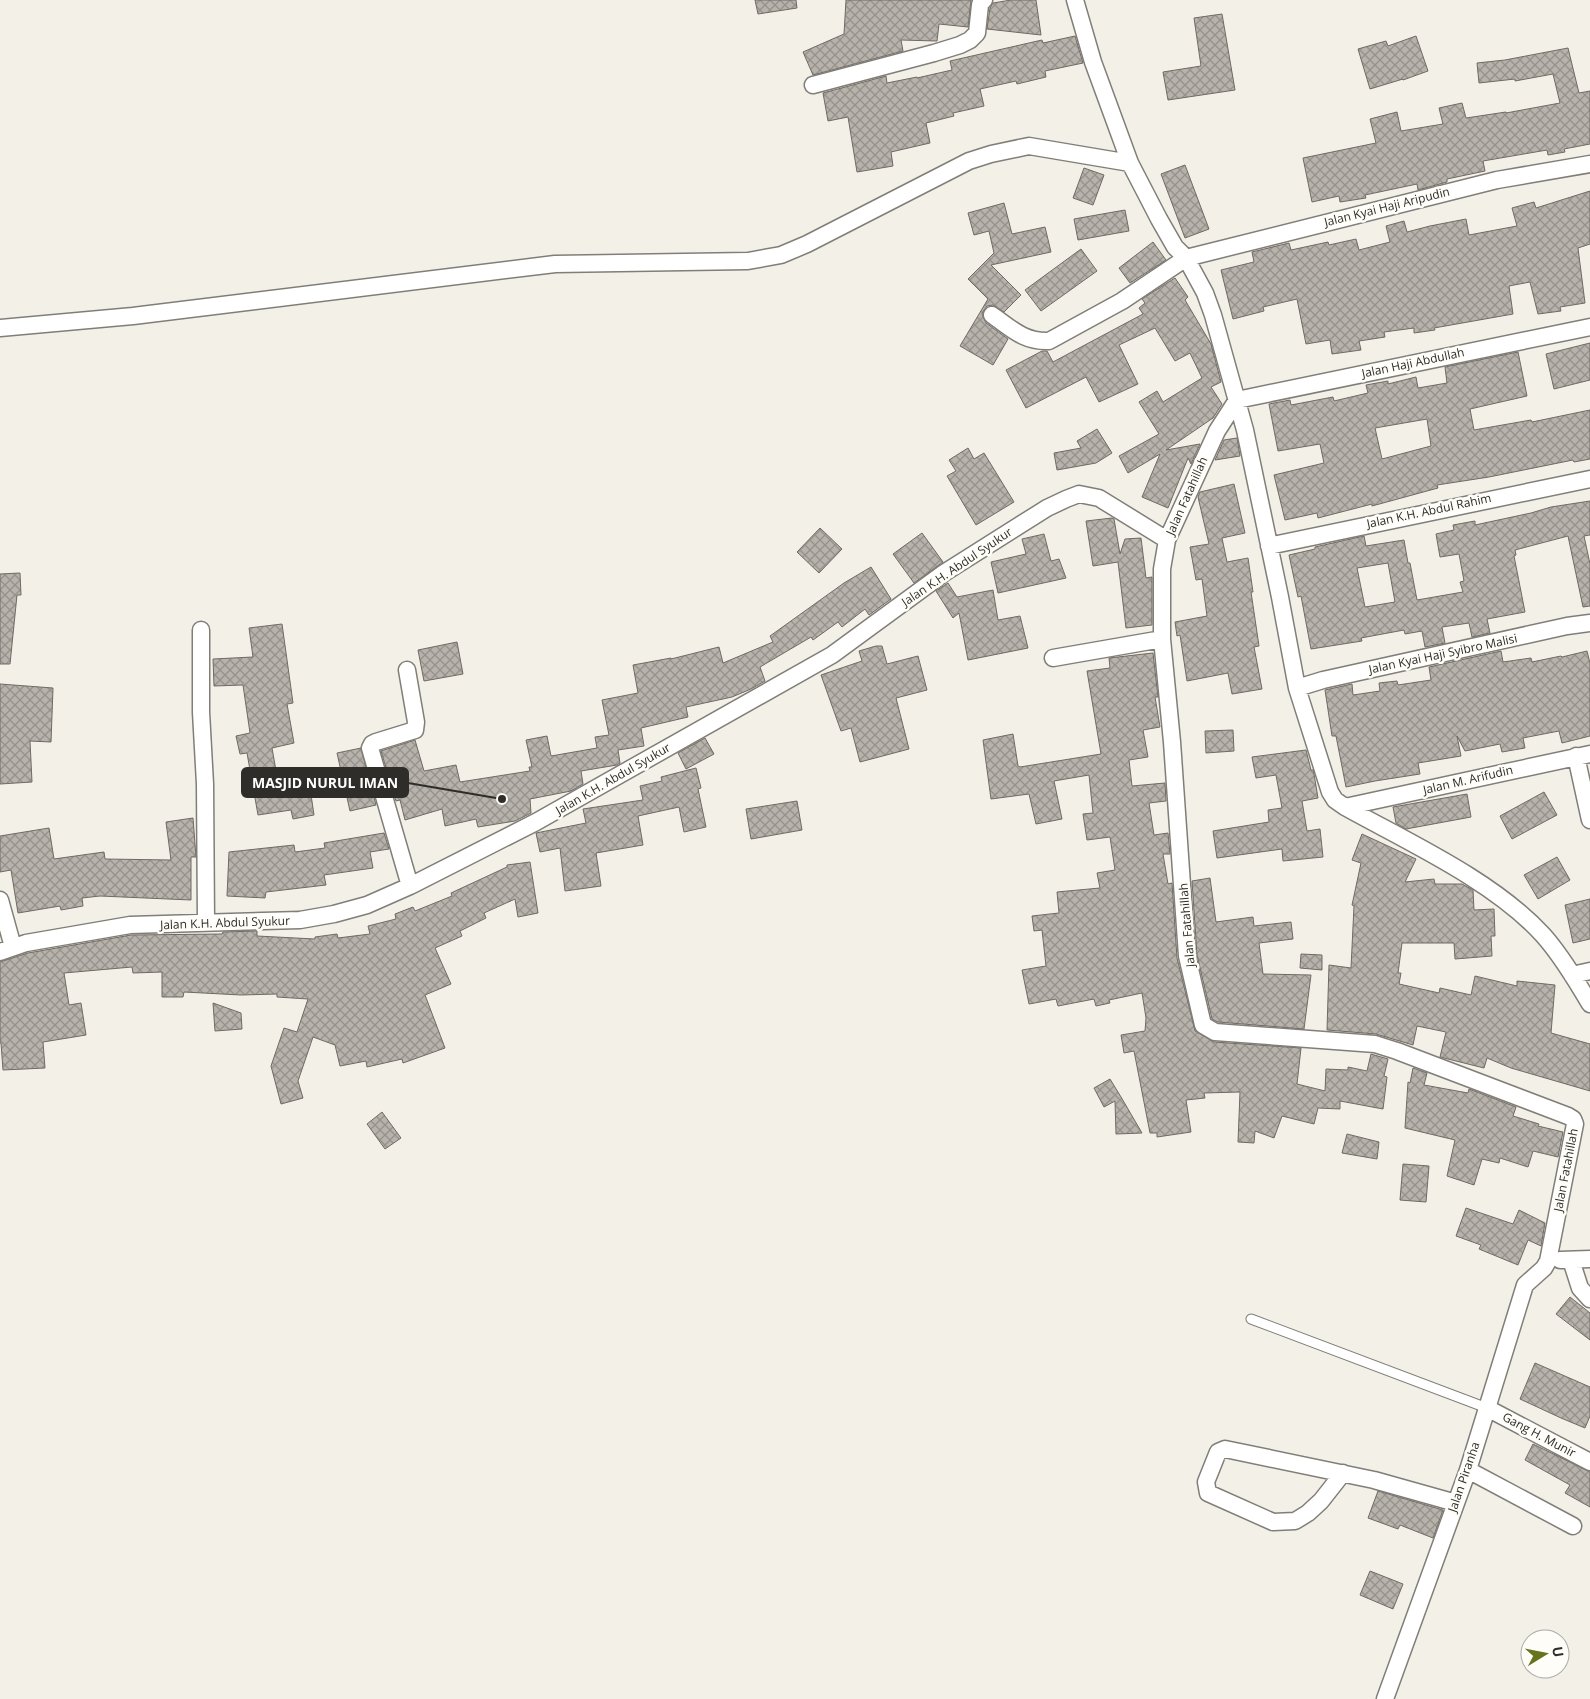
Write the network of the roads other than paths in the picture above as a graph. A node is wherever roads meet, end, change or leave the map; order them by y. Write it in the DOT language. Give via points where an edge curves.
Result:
graph roads {
  1 [pos="984,0"];
  2 [pos="1076,0"];
  3 [pos="813,85"];
  4 [pos="1130,163"];
  5 [pos="1590,164"];
  6 [pos="1186,258"];
  7 [pos="992,315"];
  8 [pos="1590,327"];
  9 [pos="0,328"];
  10 [pos="1237,400"];
  11 [pos="1590,479"];
  12 [pos="1167,540"];
  13 [pos="1269,546"];
  14 [pos="1590,623"];
  15 [pos="202,630"];
  16 [pos="1162,639"];
  17 [pos="1053,658"];
  18 [pos="407,670"];
  19 [pos="1297,688"];
  20 [pos="1583,755"];
  21 [pos="1345,807"];
  22 [pos="1590,820"];
  23 [pos="410,886"];
  24 [pos="0,900"];
  25 [pos="206,923"];
  26 [pos="6,950"];
  27 [pos="1590,971"];
  28 [pos="1572,974"];
  29 [pos="1590,1004"];
  30 [pos="1590,1259"];
  31 [pos="1571,1260"];
  32 [pos="1548,1261"];
  33 [pos="1590,1299"];
  34 [pos="1251,1319"];
  35 [pos="1487,1408"];
  36 [pos="1590,1462"];
  37 [pos="1468,1470"];
  38 [pos="1343,1473"];
  39 [pos="1456,1503"];
  40 [pos="1573,1526"];
  41 [pos="1385,1699"];
  1 -- 3 [label="street" via="980,5 976,33 970,40 934,53"];
  2 -- 4 [label="street" via="1093,62"];
  4 -- 6 [label="street" via="1175,247"];
  4 -- 9 [label="street" via="1029,146 991,154 969,161 807,244 781,255 748,261 555,264 134,316"];
  5 -- 6 [label="street, Jalan Kyai Haji Aripudin" via="1497,180"];
  6 -- 7 [label="street, Jalan Kyai Haji Aripudin" via="1122,301 1049,341 1037,342 1022,336"];
  6 -- 10 [label="street" via="1214,315"];
  8 -- 10 [label="street, Jalan Haji Abdullah"];
  10 -- 12 [label="street, Jalan Fatahillah" via="1216,431"];
  10 -- 13 [label="street"];
  11 -- 13 [label="street, Jalan K.H. Abdul Rahim"];
  12 -- 16 [label="street, Jalan Fatahillah" via="1162,568"];
  12 -- 23 [label="street, Jalan K.H. Abdul Syukur" via="1099,498 1079,494 1066,499 944,573 832,655 536,822"];
  13 -- 19 [label="street"];
  14 -- 19 [label="street, Jalan Kyai Haji Syibro Malisi"];
  15 -- 25 [label="street"];
  16 -- 17 [label="street"];
  16 -- 32 [label="street, Jalan Fatahillah" via="1187,956 1203,1025 1215,1032 1375,1044 1568,1116 1575,1124 1574,1136"];
  18 -- 23 [label="street" via="415,730 376,742 370,748"];
  19 -- 21 [label="street" via="1330,792"];
  20 -- 21 [label="street, Jalan M. Arifudin"];
  20 -- 22 [label="street"];
  21 -- 28 [label="street" via="1483,885 1542,935"];
  23 -- 25 [label="street, Jalan K.H. Abdul Syukur" via="367,905 334,914 300,920"];
  24 -- 26 [label="street"];
  25 -- 26 [label="street, Jalan K.H. Abdul Syukur" via="130,925 26,943"];
  27 -- 28 [label="street"];
  28 -- 29 [label="street"];
  30 -- 31 [label="street"];
  31 -- 32 [label="street"];
  31 -- 33 [label="street" via="1580,1288"];
  32 -- 35 [label="street, Jalan Piranha" via="1525,1285"];
  34 -- 35 [label="lane"];
  35 -- 36 [label="street, Gang H. Munir"];
  35 -- 37 [label="street, Jalan Piranha"];
  37 -- 39 [label="street, Jalan Piranha"];
  37 -- 40 [label="street"];
  38 -- 38 [label="street" via="1225,1449 1218,1452 1206,1482 1208,1493 1273,1522 1295,1521 1321,1501"];
  38 -- 39 [label="street"];
  39 -- 41 [label="street, Jalan Piranha"];
}
